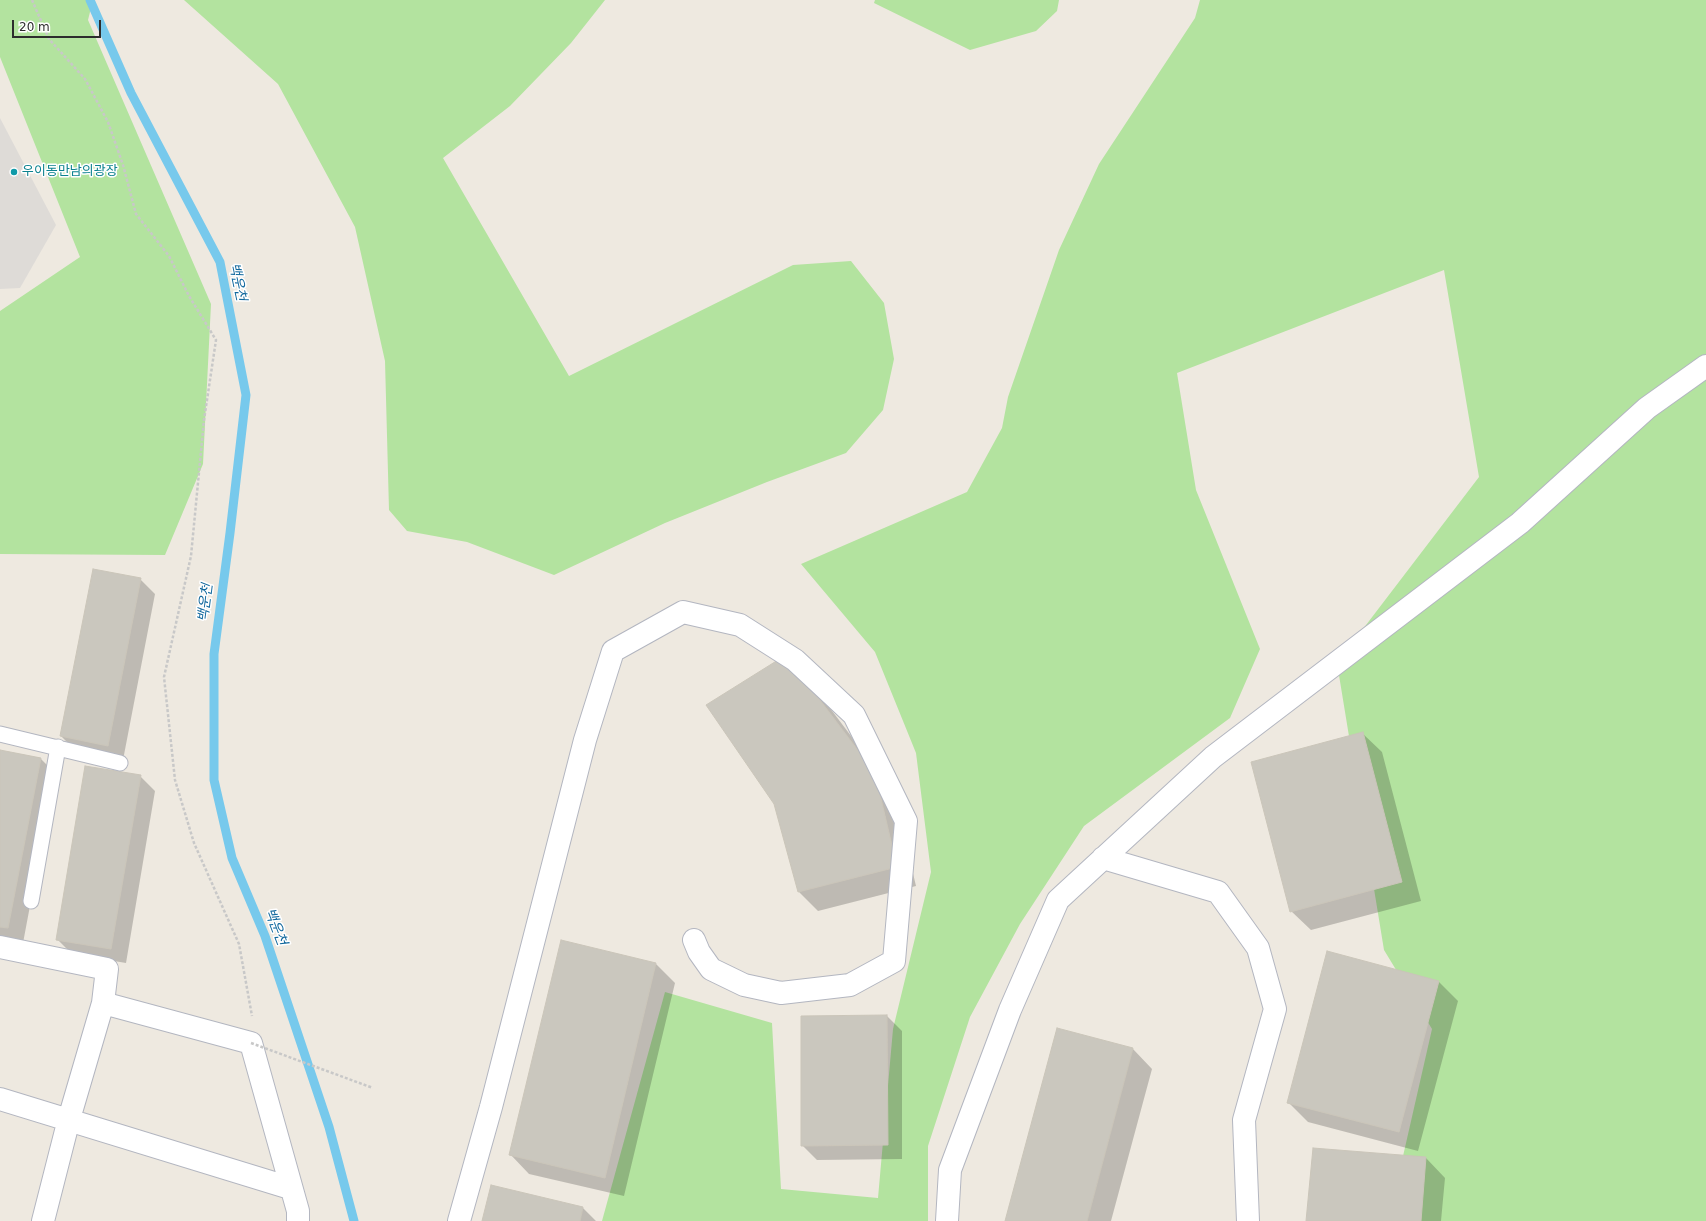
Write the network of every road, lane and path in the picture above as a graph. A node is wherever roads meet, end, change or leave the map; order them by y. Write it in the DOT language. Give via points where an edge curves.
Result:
graph roads {
  1 [pos="32,0"];
  2 [pos="1706,366"];
  3 [pos="0,734"];
  4 [pos="58,747"];
  5 [pos="120,763"];
  6 [pos="1103,858"];
  7 [pos="31,901"];
  8 [pos="694,940"];
  9 [pos="0,947"];
  10 [pos="102,1003"];
  11 [pos="257,1041"];
  12 [pos="372,1088"];
  13 [pos="0,1099"];
  14 [pos="69,1119"];
  15 [pos="290,1188"];
  16 [pos="43,1221"];
  17 [pos="298,1221"];
  18 [pos="459,1221"];
  19 [pos="947,1221"];
  20 [pos="1248,1221"];
  1 -- 11 [label="path" via="49,38 85,79 108,122 136,214 169,256 189,296 216,340 204,420 191,556 164,677 175,780 194,843 239,944"];
  2 -- 6 [label="street" via="1647,408 1520,523 1213,757"];
  3 -- 4 [label="lane"];
  4 -- 5 [label="lane"];
  4 -- 7 [label="lane"];
  6 -- 19 [label="street" via="1058,900 1019,989 950,1170"];
  6 -- 20 [label="street" via="1218,892 1258,948 1275,1009 1244,1120"];
  8 -- 18 [label="street" via="699,952 712,969 744,985 781,993 850,985 894,961 906,821 854,716 795,660 740,625 683,612 613,651 585,740"];
  9 -- 10 [label="street" via="107,969"];
  10 -- 11 [label="street"];
  10 -- 14 [label="street"];
  11 -- 12 [label="path, bridge"];
  11 -- 15 [label="street"];
  13 -- 14 [label="street"];
  14 -- 15 [label="street"];
  14 -- 16 [label="street"];
  15 -- 17 [label="street" via="298,1211"];
}
